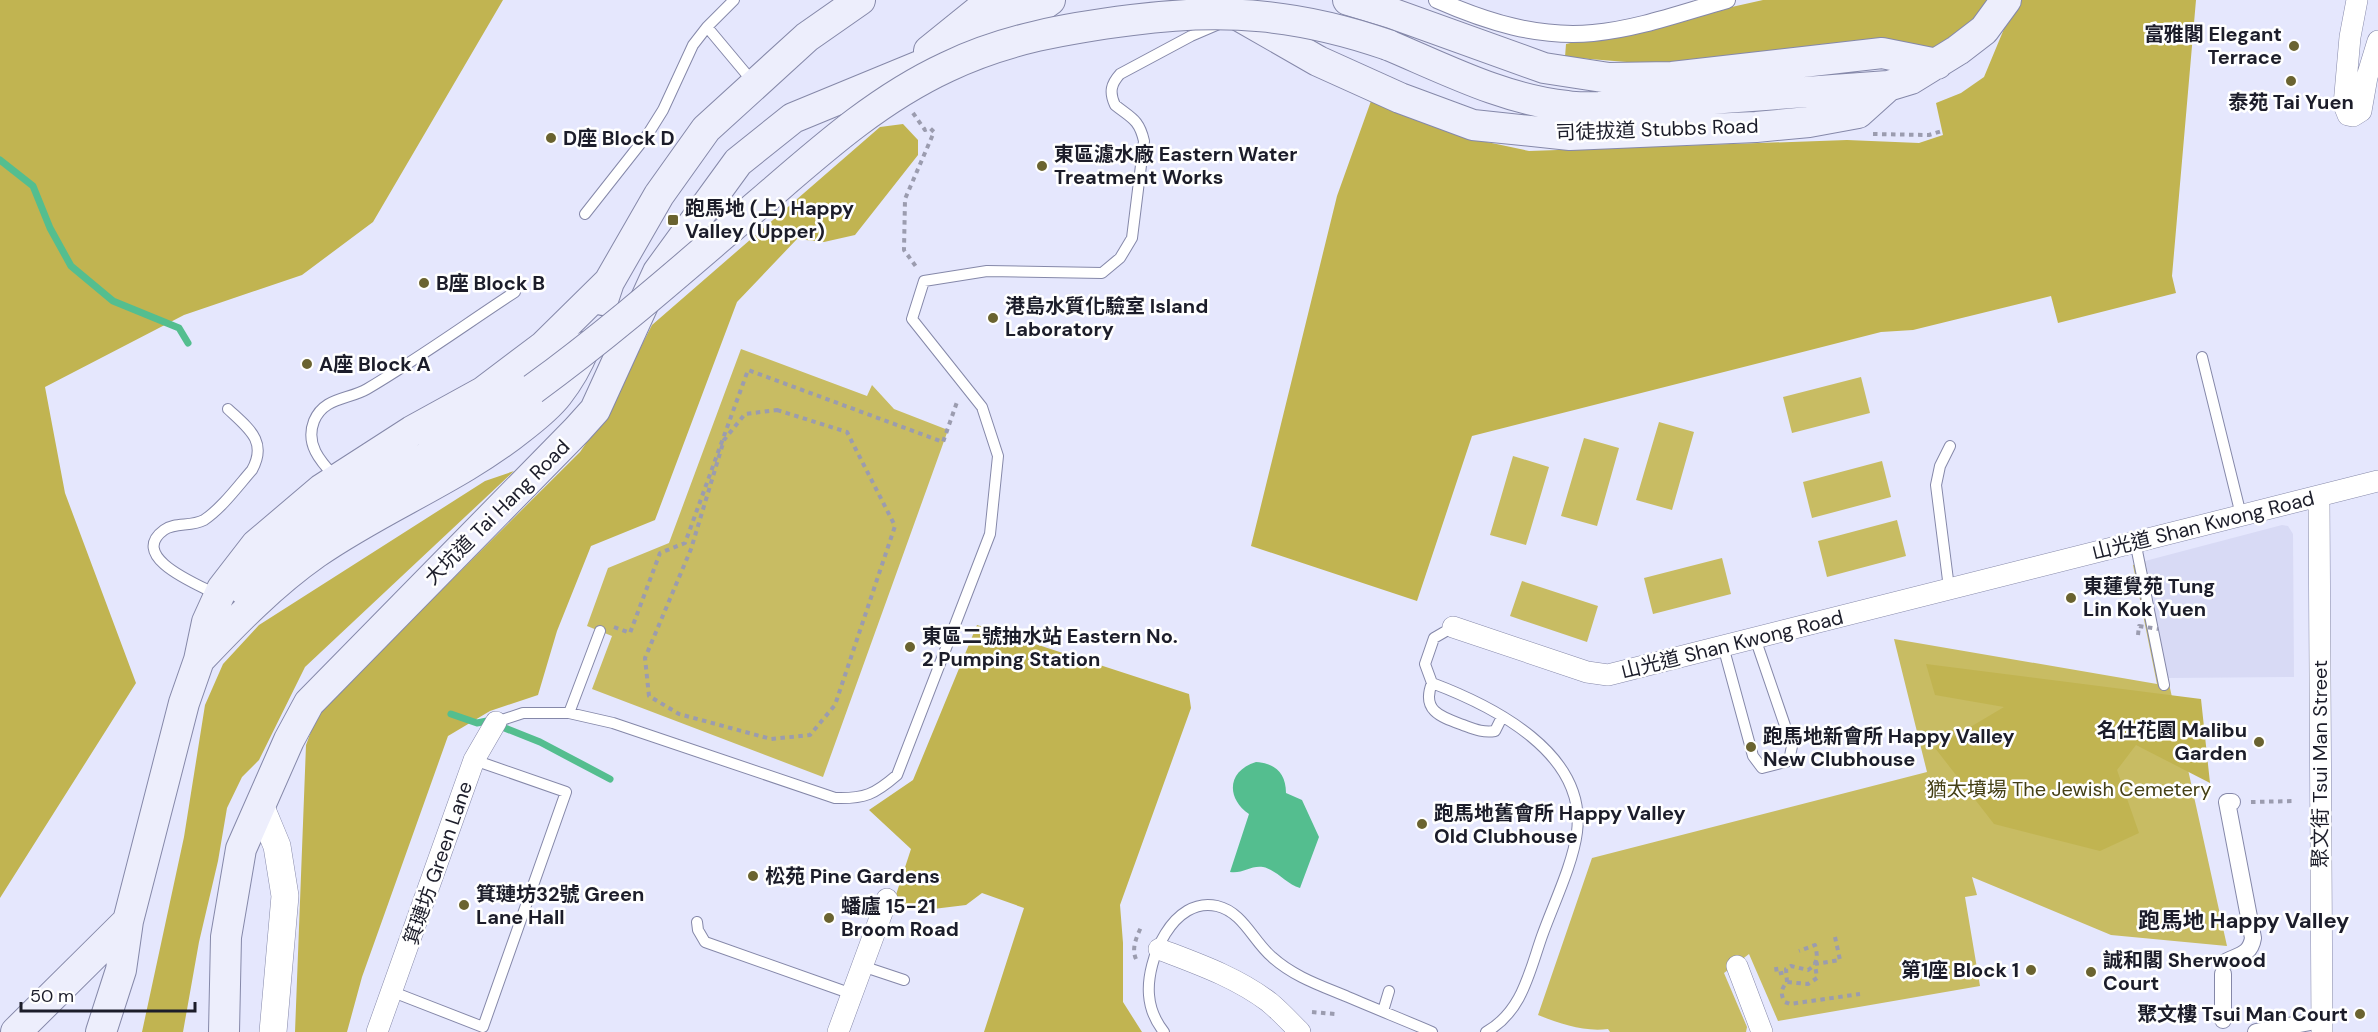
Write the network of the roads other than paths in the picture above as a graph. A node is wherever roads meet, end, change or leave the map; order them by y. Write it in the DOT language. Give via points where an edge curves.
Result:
graph roads {
  1 [pos="734,0"];
  2 [pos="860,0"];
  3 [pos="992,0"];
  4 [pos="1199,0"];
  5 [pos="1210,0"];
  6 [pos="1348,0"];
  7 [pos="1437,0"];
  8 [pos="1727,0"];
  9 [pos="2006,0"];
  10 [pos="2357,0"];
  11 [pos="1033,3"];
  12 [pos="1244,18"];
  13 [pos="706,27"];
  14 [pos="1205,30"];
  15 [pos="2378,40"];
  16 [pos="1937,64"];
  17 [pos="897,74"];
  18 [pos="1900,82"];
  19 [pos="756,84"];
  20 [pos="585,214"];
  21 [pos="609,282"];
  22 [pos="515,292"];
  23 [pos="2202,357"];
  24 [pos="228,409"];
  25 [pos="1950,446"];
  26 [pos="338,479"];
  27 [pos="2378,481"];
  28 [pos="2319,496"];
  29 [pos="2241,515"];
  30 [pos="2135,541"];
  31 [pos="1949,588"];
  32 [pos="219,596"];
  33 [pos="1453,627"];
  34 [pos="600,631"];
  35 [pos="1755,638"];
  36 [pos="1723,646"];
  37 [pos="199,660"];
  38 [pos="1432,683"];
  39 [pos="2164,685"];
  40 [pos="569,713"];
  41 [pos="1502,717"];
  42 [pos="491,730"];
  43 [pos="474,760"];
  44 [pos="2232,802"];
  45 [pos="260,805"];
  46 [pos="887,899"];
  47 [pos="128,921"];
  48 [pos="697,922"];
  49 [pos="1159,949"];
  50 [pos="862,966"];
  51 [pos="1737,966"];
  52 [pos="904,980"];
  53 [pos="1389,991"];
  54 [pos="852,994"];
  55 [pos="392,1003"];
  56 [pos="1383,1011"];
  57 [pos="2223,1020"];
  58 [pos="2321,1026"];
  59 [pos="16,1032"];
  60 [pos="101,1032"];
  61 [pos="224,1032"];
  62 [pos="273,1032"];
  63 [pos="377,1032"];
  64 [pos="838,1032"];
  65 [pos="1164,1032"];
  66 [pos="1300,1032"];
  67 [pos="1432,1032"];
  68 [pos="1486,1032"];
  69 [pos="1762,1032"];
  70 [pos="2256,1032"];
  1 -- 13 [label="lane"];
  2 -- 19 [label="main road" via="807,37"];
  3 -- 17 [label="main road, 大坑道 Tai Hang Road"];
  4 -- 14 [label="lane"];
  5 -- 12 [label="main road, 司徒拔道 Stubbs Road"];
  6 -- 16 [label="main road" via="1544,68 1587,76 1672,77 1882,53"];
  7 -- 8 [label="street" via="1512,27 1577,34 1609,31"];
  9 -- 16 [label="main road, 司徒拔道 Stubbs Road" via="1984,30"];
  10 -- 15 [label="street" via="2349,38 2344,105 2348,115 2361,111"];
  11 -- 17 [label="main road, 大坑道 Tai Hang Road" via="963,48"];
  12 -- 14 [label="lane"];
  12 -- 18 [label="main road, 司徒拔道 Stubbs Road" via="1318,61 1473,125 1570,135 1809,122 1858,113"];
  13 -- 19 [label="lane"];
  13 -- 20 [label="lane" via="648,134"];
  14 -- 40 [label="lane" via="1120,74 1111,87 1114,105 1134,118 1144,141 1132,238 1109,268 1102,273 987,271 924,281 912,319 982,407 998,456 990,534 897,775 876,793 854,799 835,798 613,723"];
  16 -- 18 [label="main road, 司徒拔道 Stubbs Road"];
  17 -- 45 [label="main road, 大坑道 Tai Hang Road" via="793,118 738,162 658,272 595,410 309,703"];
  18 -- 37 [label="main road, bridge" via="1568,107 1489,87 1388,45 1340,30 1300,21 1224,13 1075,28 1007,44 945,68 844,131 576,358 439,450 308,528 240,592"];
  19 -- 21 [label="main road" via="706,129 659,195"];
  21 -- 26 [label="main road" via="544,346 483,392 412,431"];
  21 -- 37 [label="main road" via="580,359 557,397 496,447 316,553 242,614"];
  22 -- 26 [label="lane" via="365,390 325,406 314,422 312,443 321,462"];
  23 -- 29 [label="lane"];
  24 -- 32 [label="lane" via="253,433 259,448 256,463 203,520 163,531 154,550 162,565"];
  25 -- 31 [label="lane" via="1936,485"];
  26 -- 32 [label="main road" via="256,544"];
  27 -- 28 [label="street, 山光道 Shan Kwong Road"];
  28 -- 29 [label="street, 山光道 Shan Kwong Road"];
  28 -- 58 [label="street, 聚文街 Tsui Man Street"];
  29 -- 30 [label="street, 山光道 Shan Kwong Road"];
  30 -- 31 [label="street, 山光道 Shan Kwong Road"];
  30 -- 39 [label="lane"];
  31 -- 35 [label="street, 山光道 Shan Kwong Road"];
  32 -- 37 [label="main road" via="207,622"];
  33 -- 36 [label="street, 山光道 Shan Kwong Road" via="1598,674 1619,673"];
  33 -- 38 [label="lane, 山光道 Shan Kwong Road" via="1434,638 1425,664"];
  34 -- 40 [label="lane"];
  35 -- 36 [label="street, 山光道 Shan Kwong Road"];
  35 -- 36 [label="lane" via="1792,746 1789,761 1762,768 1753,756"];
  37 -- 47 [label="main road" via="184,703"];
  38 -- 41 [label="lane"];
  38 -- 41 [label="lane, 山光道 Shan Kwong Road" via="1428,696 1439,717 1495,732"];
  40 -- 42 [label="lane" via="523,713"];
  41 -- 68 [label="lane" via="1557,761 1571,785 1578,817 1573,848 1517,1003 1508,1016"];
  42 -- 43 [label="street, 箕璉坊 Green Lane"];
  43 -- 55 [label="street, 箕璉坊 Green Lane"];
  43 -- 55 [label="lane" via="566,792 483,1027"];
  44 -- 57 [label="street" via="2227,802 2253,938 2246,954 2223,969"];
  45 -- 61 [label="main road, 大坑道 Tai Hang Road" via="241,849 232,890 226,937"];
  45 -- 62 [label="street" via="277,846 285,896"];
  46 -- 50 [label="street"];
  47 -- 59 [label="main road"];
  47 -- 60 [label="main road" via="121,970"];
  48 -- 54 [label="lane" via="705,942"];
  49 -- 56 [label="lane" via="1175,919 1193,907 1225,908 1288,970"];
  49 -- 65 [label="lane" via="1150,975 1149,996 1154,1016"];
  49 -- 66 [label="street" via="1247,987 1272,1004"];
  50 -- 52 [label="lane"];
  50 -- 54 [label="street"];
  51 -- 69 [label="street"];
  53 -- 56 [label="lane"];
  54 -- 64 [label="street"];
  55 -- 63 [label="street, 箕璉坊 Green Lane"];
  56 -- 67 [label="lane"];
  58 -- 70 [label="street"];
}
